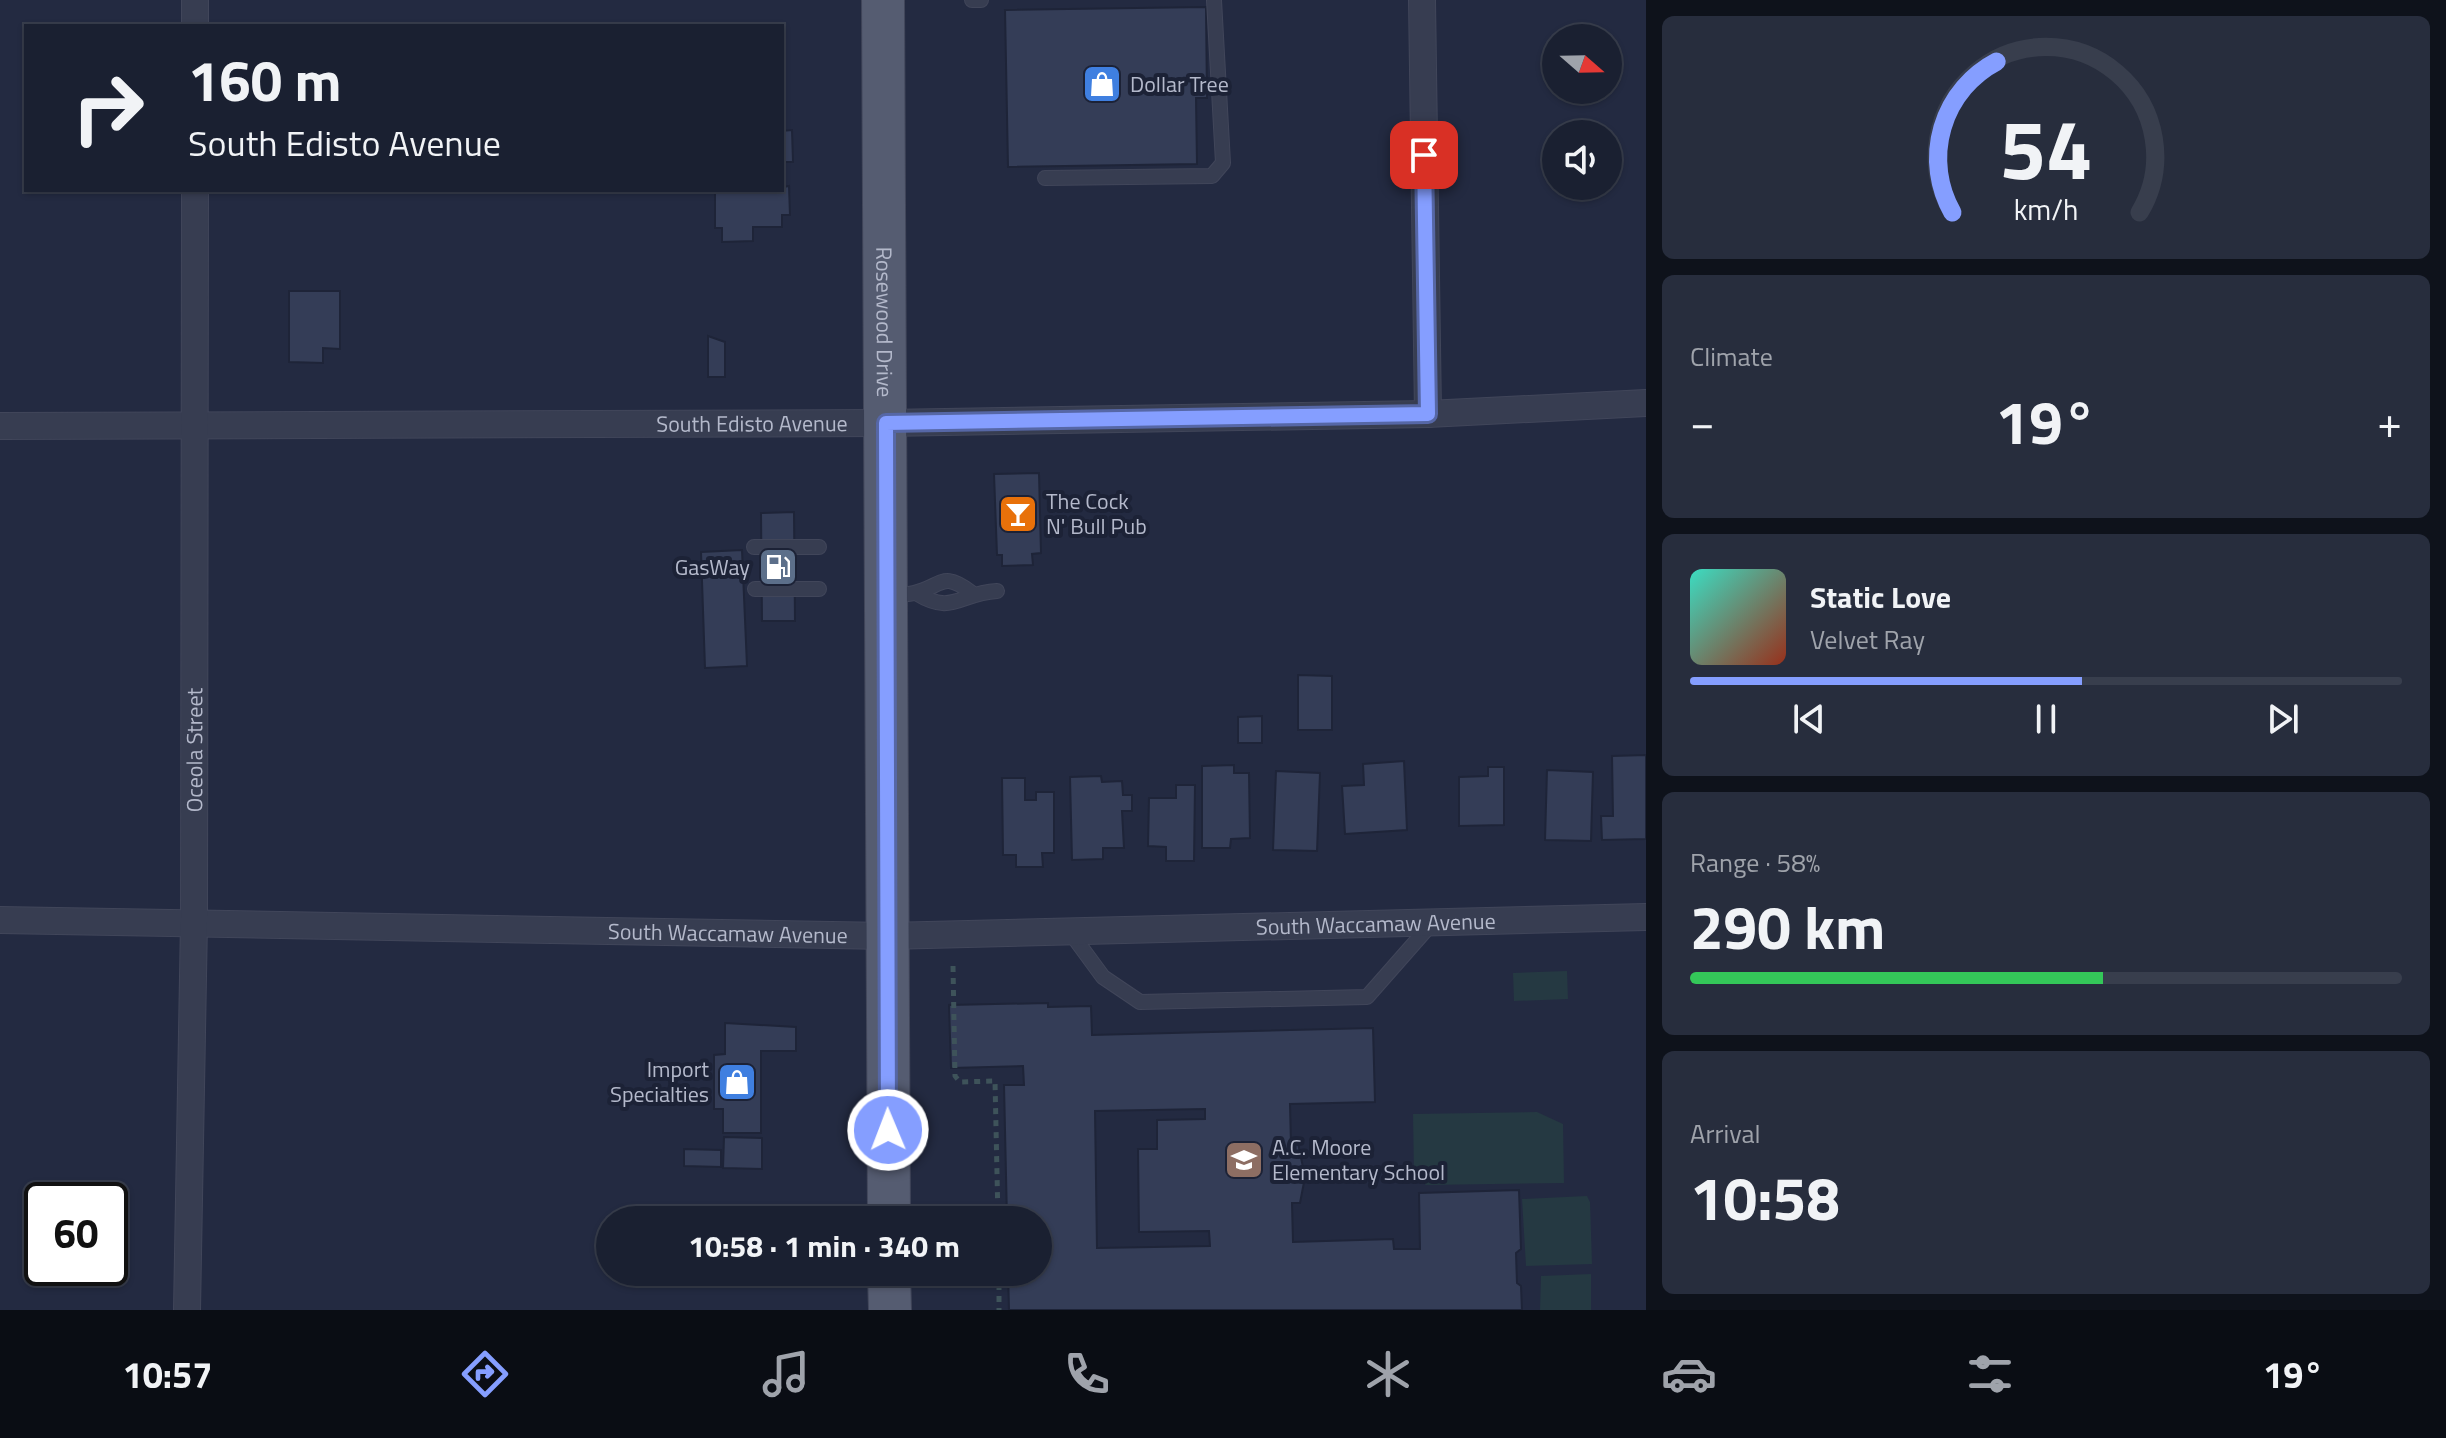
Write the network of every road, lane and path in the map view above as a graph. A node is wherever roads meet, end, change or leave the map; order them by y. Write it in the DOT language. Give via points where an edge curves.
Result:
graph roads {
  1 [pos="195,0"];
  2 [pos="883,0"];
  3 [pos="972,0"];
  4 [pos="981,0"];
  5 [pos="1214,0"];
  6 [pos="1422,0"];
  7 [pos="195,24"];
  8 [pos="1045,178"];
  9 [pos="195,192"];
  10 [pos="1646,403"];
  11 [pos="1428,414"];
  12 [pos="886,423"];
  13 [pos="0,426"];
  14 [pos="196,428"];
  15 [pos="754,547"];
  16 [pos="819,547"];
  17 [pos="755,589"];
  18 [pos="819,589"];
  19 [pos="997,591"];
  20 [pos="972,593"];
  21 [pos="901,594"];
  22 [pos="1646,917"];
  23 [pos="0,920"];
  24 [pos="194,921"];
  25 [pos="1433,922"];
  26 [pos="1070,932"];
  27 [pos="887,936"];
  28 [pos="953,966"];
  29 [pos="889,1206"];
  30 [pos="998,1206"];
  31 [pos="889,1286"];
  32 [pos="999,1286"];
  33 [pos="187,1310"];
  34 [pos="890,1310"];
  35 [pos="999,1310"];
  1 -- 7 [label="street"];
  2 -- 12 [label="main road, Rosewood Drive"];
  3 -- 4 [label="lane"];
  5 -- 8 [label="lane" via="1223,163 1212,176"];
  6 -- 11 [label="street"];
  9 -- 14 [label="street, Oceola Street"];
  10 -- 11 [label="street, South Edisto Avenue"];
  11 -- 12 [label="street, South Edisto Avenue"];
  12 -- 14 [label="street, South Edisto Avenue"];
  12 -- 21 [label="main road, Rosewood Drive"];
  13 -- 14 [label="street, South Edisto Avenue"];
  14 -- 24 [label="street, Oceola Street"];
  15 -- 16 [label="lane"];
  17 -- 18 [label="lane"];
  19 -- 20 [label="lane"];
  20 -- 21 [label="lane" via="955,605"];
  20 -- 21 [label="lane" via="956,580"];
  21 -- 27 [label="main road, Rosewood Drive"];
  22 -- 25 [label="street, South Waccamaw Avenue"];
  23 -- 24 [label="street, South Waccamaw Avenue"];
  24 -- 27 [label="street, South Waccamaw Avenue"];
  24 -- 33 [label="street, Oceola Street"];
  25 -- 26 [label="street, South Waccamaw Avenue"];
  25 -- 26 [label="lane" via="1367,997 1352,998 1140,1002 1103,977"];
  26 -- 27 [label="street, South Waccamaw Avenue"];
  27 -- 29 [label="main road, Rosewood Drive"];
  28 -- 30 [label="path" via="955,1076 960,1082 995,1081"];
  31 -- 34 [label="main road"];
  32 -- 35 [label="path"];
}
